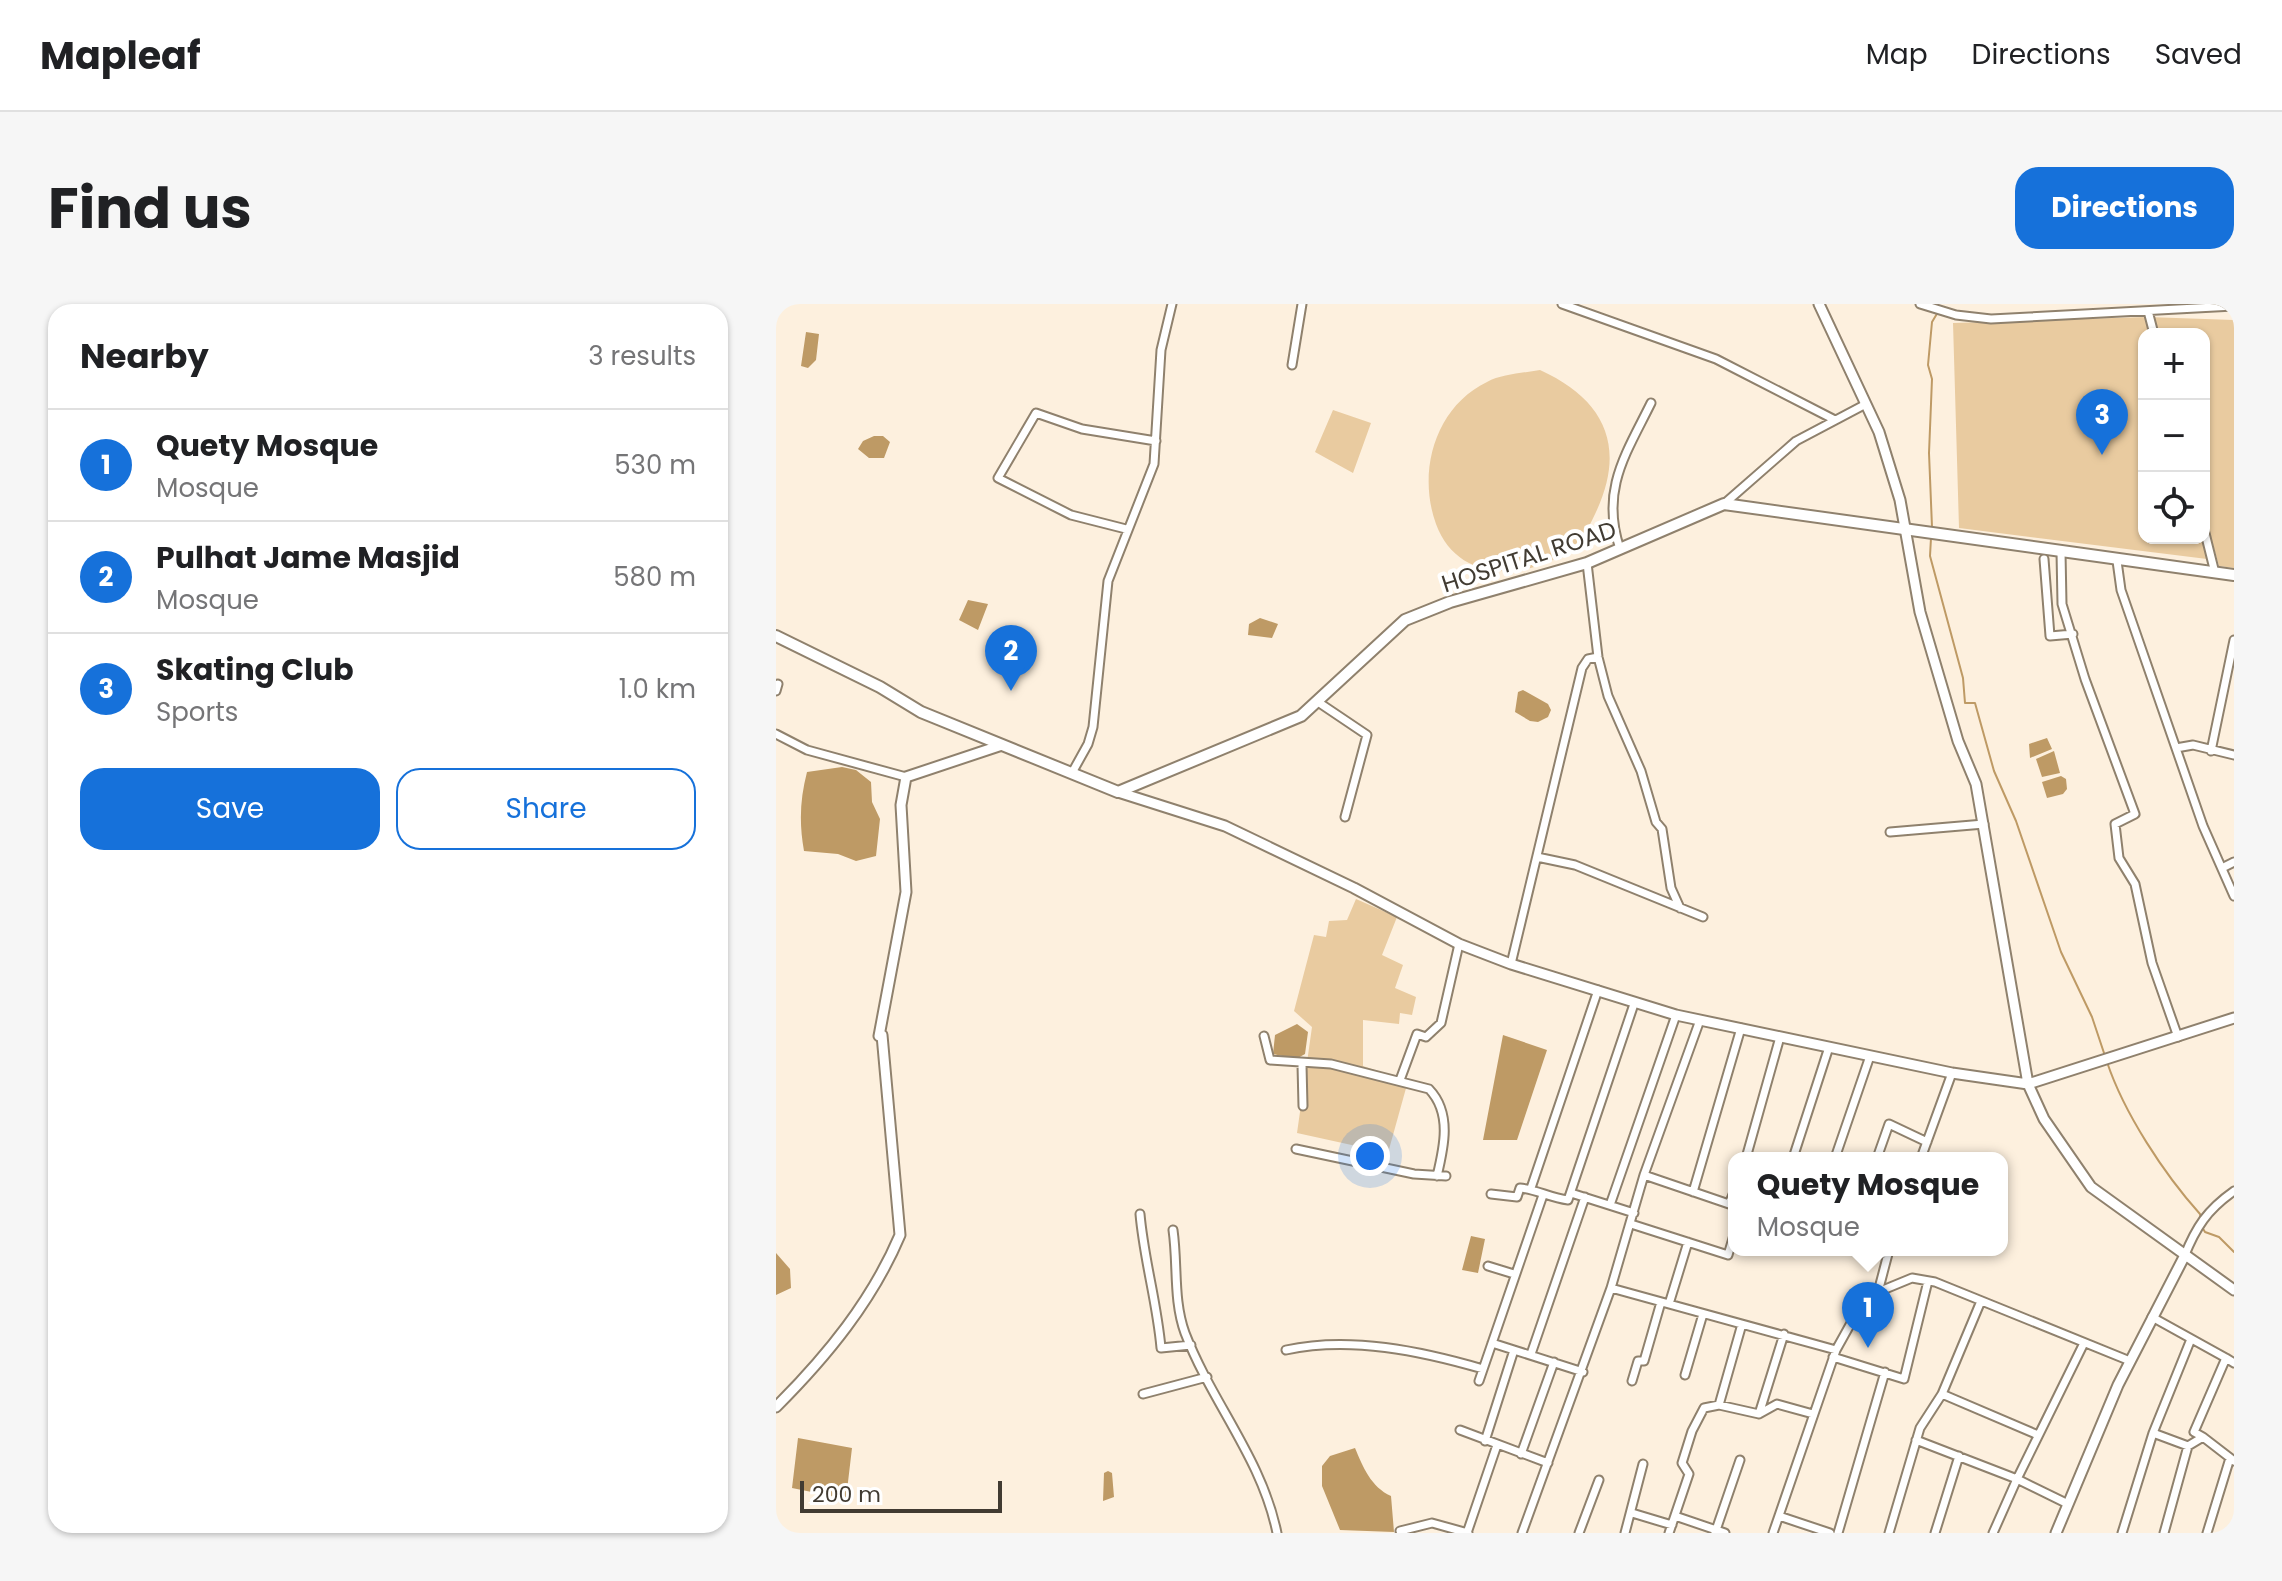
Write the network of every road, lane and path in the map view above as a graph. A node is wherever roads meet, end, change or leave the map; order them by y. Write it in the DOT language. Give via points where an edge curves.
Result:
graph roads {
  1 [pos="1172,304"];
  2 [pos="1302,304"];
  3 [pos="1562,304"];
  4 [pos="1819,304"];
  5 [pos="1920,304"];
  6 [pos="1954,304"];
  7 [pos="2111,304"];
  8 [pos="2234,306"];
  9 [pos="2148,311"];
  10 [pos="1953,314"];
  11 [pos="2111,314"];
  12 [pos="2152,328"];
  13 [pos="1292,365"];
  14 [pos="1651,403"];
  15 [pos="1866,404"];
  16 [pos="1835,420"];
  17 [pos="1156,441"];
  18 [pos="1724,504"];
  19 [pos="1126,529"];
  20 [pos="1905,529"];
  21 [pos="2208,544"];
  22 [pos="1620,549"];
  23 [pos="2061,552"];
  24 [pos="2044,559"];
  25 [pos="2117,561"];
  26 [pos="1587,563"];
  27 [pos="2215,573"];
  28 [pos="2234,575"];
  29 [pos="2073,634"];
  30 [pos="776,636"];
  31 [pos="2234,640"];
  32 [pos="1598,657"];
  33 [pos="1318,702"];
  34 [pos="776,734"];
  35 [pos="1002,745"];
  36 [pos="2176,748"];
  37 [pos="2211,751"];
  38 [pos="2234,755"];
  39 [pos="1073,771"];
  40 [pos="906,777"];
  41 [pos="1118,792"];
  42 [pos="1345,817"];
  43 [pos="1984,824"];
  44 [pos="1890,832"];
  45 [pos="1537,857"];
  46 [pos="2234,862"];
  47 [pos="2222,868"];
  48 [pos="2234,896"];
  49 [pos="1680,908"];
  50 [pos="1703,917"];
  51 [pos="1459,944"];
  52 [pos="1511,964"];
  53 [pos="1598,990"];
  54 [pos="1634,1004"];
  55 [pos="1676,1015"];
  56 [pos="2234,1018"];
  57 [pos="1700,1020"];
  58 [pos="1741,1028"];
  59 [pos="1264,1036"];
  60 [pos="1780,1037"];
  61 [pos="2178,1037"];
  62 [pos="1829,1047"];
  63 [pos="1870,1056"];
  64 [pos="1302,1065"];
  65 [pos="1952,1073"];
  66 [pos="1400,1080"];
  67 [pos="2028,1084"];
  68 [pos="1303,1106"];
  69 [pos="1927,1142"];
  70 [pos="1296,1149"];
  71 [pos="1748,1152"];
  72 [pos="1795,1152"];
  73 [pos="1837,1152"];
  74 [pos="1879,1152"];
  75 [pos="1923,1152"];
  76 [pos="1644,1175"];
  77 [pos="1531,1188"];
  78 [pos="2234,1191"];
  79 [pos="1693,1192"];
  80 [pos="1571,1193"];
  81 [pos="1491,1194"];
  82 [pos="1543,1195"];
  83 [pos="1585,1197"];
  84 [pos="1728,1204"];
  85 [pos="1610,1205"];
  86 [pos="1634,1213"];
  87 [pos="1140,1214"];
  88 [pos="1631,1224"];
  89 [pos="1173,1230"];
  90 [pos="1688,1242"];
  91 [pos="1728,1255"];
  92 [pos="1887,1256"];
  93 [pos="2184,1257"];
  94 [pos="1488,1266"];
  95 [pos="1514,1274"];
  96 [pos="1928,1281"];
  97 [pos="1611,1288"];
  98 [pos="2234,1290"];
  99 [pos="1878,1292"];
  100 [pos="1981,1301"];
  101 [pos="1665,1303"];
  102 [pos="1703,1314"];
  103 [pos="2152,1317"];
  104 [pos="1742,1324"];
  105 [pos="1784,1334"];
  106 [pos="2191,1339"];
  107 [pos="1492,1343"];
  108 [pos="2084,1343"];
  109 [pos="1191,1345"];
  110 [pos="1286,1350"];
  111 [pos="1514,1350"];
  112 [pos="1835,1353"];
  113 [pos="1531,1354"];
  114 [pos="2230,1360"];
  115 [pos="2130,1361"];
  116 [pos="1554,1362"];
  117 [pos="1483,1369"];
  118 [pos="1583,1372"];
  119 [pos="1885,1372"];
  120 [pos="1685,1375"];
  121 [pos="1207,1377"];
  122 [pos="1479,1381"];
  123 [pos="1632,1381"];
  124 [pos="1143,1394"];
  125 [pos="1942,1394"];
  126 [pos="1719,1405"];
  127 [pos="776,1407"];
  128 [pos="1759,1414"];
  129 [pos="1813,1414"];
  130 [pos="1460,1430"];
  131 [pos="2153,1433"];
  132 [pos="2038,1435"];
  133 [pos="2203,1437"];
  134 [pos="1916,1440"];
  135 [pos="1485,1441"];
  136 [pos="1497,1445"];
  137 [pos="2188,1446"];
  138 [pos="1521,1454"];
  139 [pos="1959,1456"];
  140 [pos="2232,1459"];
  141 [pos="1740,1460"];
  142 [pos="1548,1463"];
  143 [pos="1643,1464"];
  144 [pos="2017,1479"];
  145 [pos="1599,1480"];
  146 [pos="2068,1504"];
  147 [pos="1632,1513"];
  148 [pos="1779,1516"];
  149 [pos="1672,1525"];
  150 [pos="1400,1531"];
  151 [pos="1719,1532"];
  152 [pos="1277,1533"];
  153 [pos="1467,1533"];
  154 [pos="1522,1533"];
  155 [pos="1579,1533"];
  156 [pos="1625,1533"];
  157 [pos="1773,1533"];
  158 [pos="1830,1533"];
  159 [pos="1838,1533"];
  160 [pos="1889,1533"];
  161 [pos="1935,1533"];
  162 [pos="1993,1533"];
  163 [pos="2056,1533"];
  164 [pos="2122,1533"];
  165 [pos="2164,1533"];
  166 [pos="2207,1533"];
  1 -- 17 [label="street" via="1161,350"];
  2 -- 13 [label="street"];
  3 -- 16 [label="street" via="1716,359"];
  4 -- 15 [label="street"];
  5 -- 10 [label="street"];
  6 -- 10 [label="street"];
  7 -- 11 [label="street"];
  8 -- 9 [label="street"];
  9 -- 11 [label="street"];
  9 -- 12 [label="street"];
  10 -- 11 [label="street" via="1991,319"];
  14 -- 22 [label="street" via="1619,465 1613,489 1611,518"];
  15 -- 16 [label="street"];
  15 -- 20 [label="street"];
  16 -- 18 [label="street" via="1796,441"];
  17 -- 19 [label="street" via="1154,464"];
  17 -- 19 [label="street" via="1082,429 1036,413 998,478 1071,515"];
  18 -- 20 [label="main road"];
  18 -- 22 [label="main road, HOSPITAL ROAD"];
  19 -- 39 [label="street" via="1106,590 1093,727"];
  20 -- 23 [label="main road"];
  20 -- 43 [label="street" via="1920,612"];
  21 -- 27 [label="street"];
  22 -- 26 [label="main road, HOSPITAL ROAD"];
  23 -- 25 [label="main road"];
  23 -- 29 [label="street" via="2062,604"];
  24 -- 29 [label="street" via="2050,636"];
  25 -- 27 [label="main road"];
  25 -- 36 [label="street" via="2121,590"];
  26 -- 32 [label="street"];
  26 -- 33 [label="main road, HOSPITAL ROAD" via="1405,620"];
  27 -- 28 [label="main road"];
  29 -- 61 [label="street" via="2135,814 2115,824 2119,858 2135,884 2152,963"];
  30 -- 35 [label="main road" via="921,712"];
  31 -- 37 [label="street"];
  32 -- 45 [label="street" via="1588,659 1582,668"];
  32 -- 49 [label="street" via="1608,696 1662,829 1671,888"];
  33 -- 41 [label="main road, HOSPITAL ROAD" via="1301,716"];
  33 -- 42 [label="street" via="1367,735"];
  34 -- 40 [label="street" via="807,750"];
  35 -- 39 [label="main road"];
  35 -- 40 [label="street"];
  36 -- 37 [label="street" via="2193,745"];
  36 -- 47 [label="street"];
  37 -- 38 [label="street"];
  39 -- 41 [label="main road"];
  40 -- 127 [label="street" via="901,805 906,892 879,1036 900,1235 830,1352"];
  41 -- 51 [label="street" via="1225,826"];
  43 -- 44 [label="street"];
  43 -- 67 [label="street"];
  45 -- 49 [label="street" via="1575,865"];
  45 -- 52 [label="street"];
  46 -- 47 [label="street"];
  47 -- 48 [label="street"];
  49 -- 50 [label="street"];
  51 -- 52 [label="street"];
  51 -- 66 [label="street" via="1441,1023 1426,1037 1417,1034"];
  52 -- 53 [label="street"];
  53 -- 54 [label="street"];
  53 -- 77 [label="street"];
  54 -- 55 [label="street"];
  54 -- 80 [label="street"];
  55 -- 57 [label="street"];
  55 -- 85 [label="street"];
  56 -- 61 [label="street"];
  57 -- 58 [label="street"];
  57 -- 76 [label="street"];
  58 -- 60 [label="street"];
  58 -- 79 [label="street"];
  59 -- 64 [label="street" via="1270,1060"];
  60 -- 62 [label="street"];
  60 -- 71 [label="street"];
  61 -- 67 [label="street"];
  62 -- 63 [label="street"];
  62 -- 72 [label="street"];
  63 -- 65 [label="street"];
  63 -- 73 [label="street"];
  64 -- 66 [label="street" via="1331,1064"];
  64 -- 68 [label="street"];
  65 -- 67 [label="street"];
  65 -- 69 [label="street"];
  66 -- 70 [label="street" via="1429,1089 1439,1102 1445,1135 1442,1176"];
  67 -- 93 [label="street" via="2044,1119 2091,1187"];
  69 -- 74 [label="street" via="1889,1124"];
  69 -- 75 [label="street"];
  76 -- 79 [label="street"];
  76 -- 86 [label="street"];
  77 -- 81 [label="street" via="1520,1188 1517,1197"];
  77 -- 82 [label="street"];
  78 -- 93 [label="street" via="2198,1223"];
  79 -- 84 [label="street"];
  80 -- 82 [label="street" via="1568,1200"];
  80 -- 83 [label="street"];
  82 -- 95 [label="street"];
  83 -- 85 [label="street"];
  83 -- 113 [label="street"];
  85 -- 86 [label="street"];
  86 -- 88 [label="street"];
  87 -- 109 [label="street" via="1161,1348"];
  88 -- 90 [label="street"];
  88 -- 97 [label="street"];
  89 -- 109 [label="street" via="1177,1294"];
  90 -- 91 [label="street"];
  90 -- 101 [label="street"];
  92 -- 99 [label="street"];
  93 -- 98 [label="street"];
  93 -- 103 [label="street"];
  94 -- 95 [label="street"];
  95 -- 107 [label="street"];
  96 -- 99 [label="street" via="1912,1278"];
  96 -- 100 [label="street"];
  96 -- 119 [label="street" via="1904,1379"];
  97 -- 101 [label="street"];
  97 -- 118 [label="street"];
  99 -- 112 [label="street" via="1856,1314"];
  100 -- 108 [label="street"];
  100 -- 125 [label="street"];
  101 -- 102 [label="street"];
  101 -- 123 [label="street"];
  102 -- 104 [label="street"];
  102 -- 120 [label="street"];
  103 -- 106 [label="street"];
  103 -- 115 [label="street"];
  104 -- 105 [label="street"];
  104 -- 126 [label="street"];
  105 -- 112 [label="street"];
  105 -- 128 [label="street"];
  106 -- 114 [label="street"];
  106 -- 131 [label="street"];
  107 -- 111 [label="street"];
  107 -- 117 [label="street"];
  108 -- 115 [label="street"];
  108 -- 132 [label="street"];
  109 -- 121 [label="street"];
  110 -- 117 [label="street" via="1335,1343"];
  111 -- 113 [label="street"];
  111 -- 135 [label="street"];
  112 -- 119 [label="street"];
  112 -- 129 [label="street"];
  113 -- 116 [label="street"];
  114 -- 133 [label="street" via="2194,1432"];
  115 -- 146 [label="street"];
  116 -- 118 [label="street"];
  116 -- 138 [label="street"];
  117 -- 122 [label="street"];
  118 -- 142 [label="street"];
  119 -- 159 [label="street"];
  121 -- 124 [label="street"];
  121 -- 152 [label="street" via="1264,1484"];
  125 -- 132 [label="street"];
  125 -- 134 [label="street"];
  126 -- 128 [label="street"];
  126 -- 149 [label="street" via="1704,1408 1692,1431 1682,1463 1689,1474"];
  128 -- 129 [label="street" via="1777,1404"];
  129 -- 148 [label="street"];
  130 -- 135 [label="street"];
  131 -- 137 [label="street"];
  131 -- 164 [label="street"];
  132 -- 144 [label="street"];
  133 -- 137 [label="street"];
  133 -- 140 [label="street"];
  134 -- 139 [label="street"];
  134 -- 160 [label="street"];
  135 -- 136 [label="street"];
  136 -- 138 [label="street"];
  136 -- 153 [label="street"];
  137 -- 165 [label="street"];
  138 -- 142 [label="street"];
  139 -- 144 [label="street"];
  139 -- 161 [label="street"];
  140 -- 166 [label="street"];
  141 -- 151 [label="street"];
  142 -- 154 [label="street"];
  143 -- 147 [label="street" via="1631,1499"];
  144 -- 146 [label="street"];
  144 -- 162 [label="street"];
  145 -- 155 [label="street"];
  146 -- 163 [label="street"];
  147 -- 149 [label="street"];
  147 -- 156 [label="street"];
  148 -- 157 [label="street"];
  148 -- 158 [label="street"];
  149 -- 151 [label="street"];
  150 -- 153 [label="street" via="1432,1523"];
}
